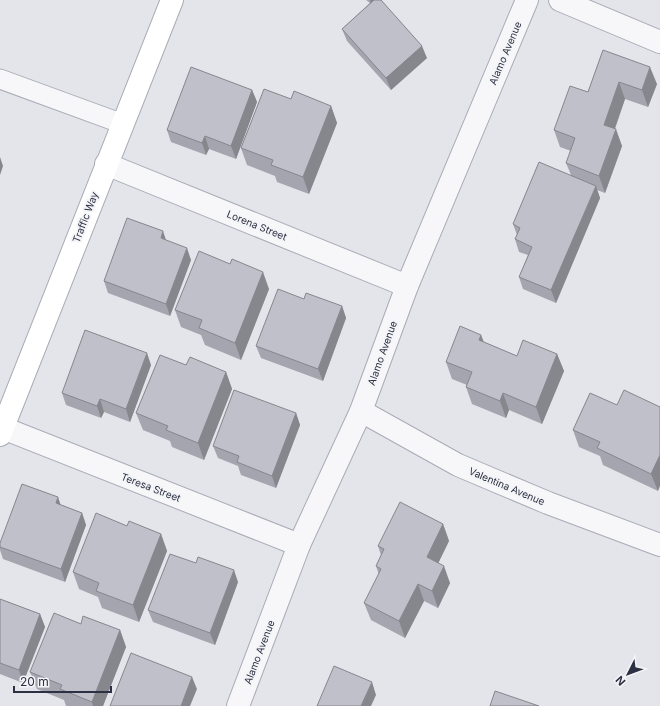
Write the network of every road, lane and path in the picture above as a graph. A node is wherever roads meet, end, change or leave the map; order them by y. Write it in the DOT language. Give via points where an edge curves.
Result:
graph roads {
  1 [pos="172,0"];
  2 [pos="527,0"];
  3 [pos="560,0"];
  4 [pos="660,42"];
  5 [pos="0,79"];
  6 [pos="123,124"];
  7 [pos="106,164"];
  8 [pos="407,286"];
  9 [pos="361,411"];
  10 [pos="1,432"];
  11 [pos="299,545"];
  12 [pos="660,545"];
  13 [pos="238,706"];
  1 -- 6 [label="street, Traffic Way"];
  2 -- 8 [label="street, Alamo Avenue"];
  3 -- 4 [label="street"];
  5 -- 6 [label="lane"];
  6 -- 7 [label="street, Traffic Way"];
  7 -- 8 [label="street, Lorena Street"];
  7 -- 10 [label="street, Traffic Way"];
  8 -- 9 [label="street, Alamo Avenue"];
  9 -- 11 [label="street, Alamo Avenue"];
  9 -- 12 [label="street, Valentina Avenue" via="458,465 548,503"];
  10 -- 11 [label="street, Teresa Street"];
  11 -- 13 [label="street, Alamo Avenue"];
}
